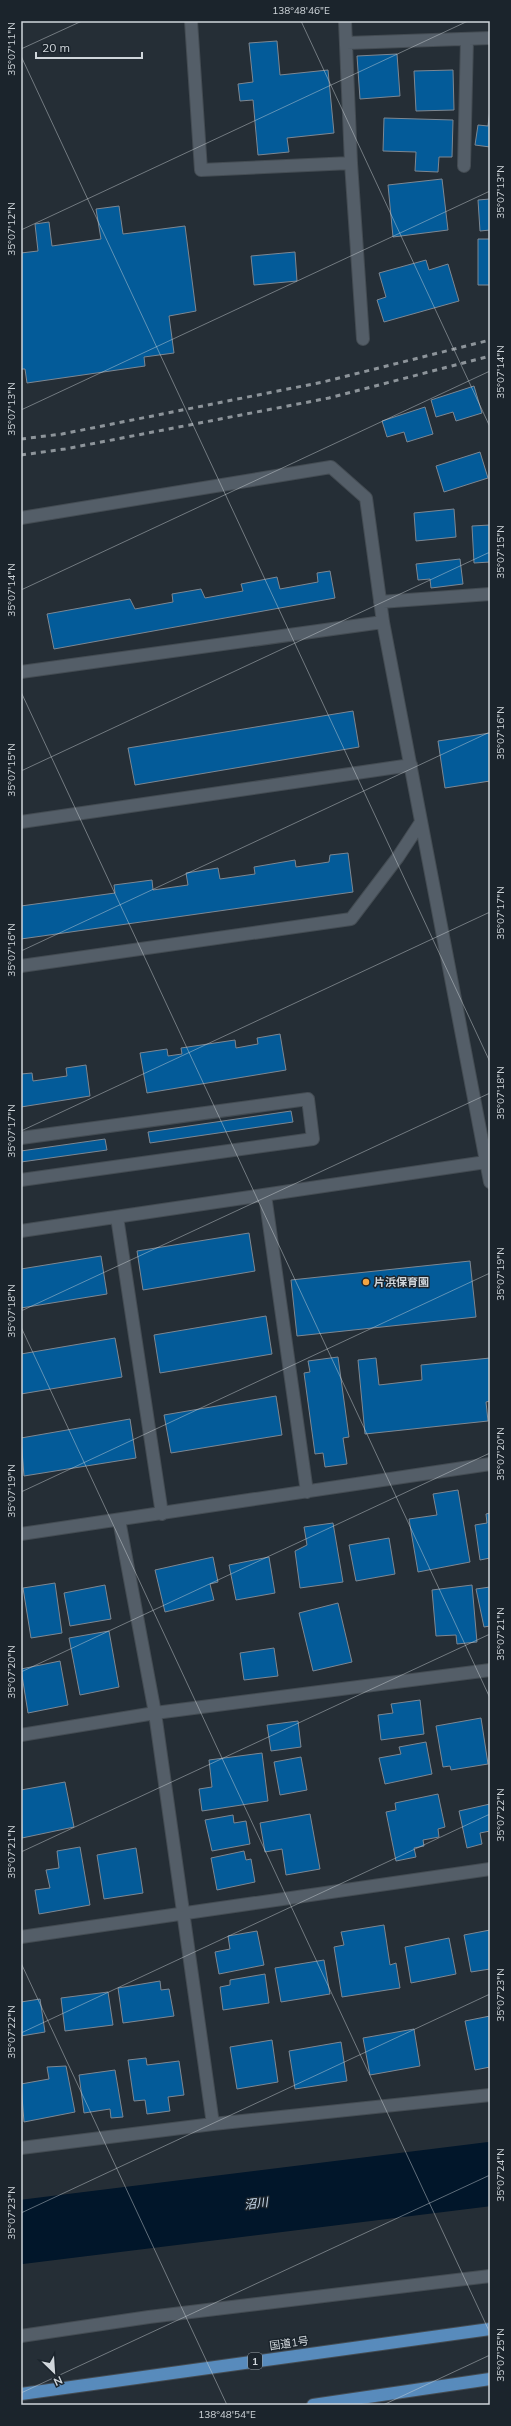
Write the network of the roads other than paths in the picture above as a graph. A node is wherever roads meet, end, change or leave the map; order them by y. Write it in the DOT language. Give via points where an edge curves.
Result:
graph roads {
  1 [pos="191,21"];
  2 [pos="345,21"];
  3 [pos="490,38"];
  4 [pos="467,39"];
  5 [pos="347,43"];
  6 [pos="351,163"];
  7 [pos="464,166"];
  8 [pos="363,339"];
  9 [pos="21,518"];
  10 [pos="490,594"];
  11 [pos="380,602"];
  12 [pos="383,622"];
  13 [pos="21,672"];
  14 [pos="411,764"];
  15 [pos="21,822"];
  16 [pos="421,822"];
  17 [pos="21,966"];
  18 [pos="21,1138"];
  19 [pos="486,1162"];
  20 [pos="21,1180"];
  21 [pos="490,1182"];
  22 [pos="265,1195"];
  23 [pos="117,1217"];
  24 [pos="21,1231"];
  25 [pos="490,1464"];
  26 [pos="308,1492"];
  27 [pos="162,1514"];
  28 [pos="119,1520"];
  29 [pos="21,1534"];
  30 [pos="490,1670"];
  31 [pos="155,1713"];
  32 [pos="21,1735"];
  33 [pos="490,1869"];
  34 [pos="183,1913"];
  35 [pos="21,1937"];
  36 [pos="490,2095"];
  37 [pos="212,2124"];
  38 [pos="21,2148"];
  39 [pos="490,2276"];
  40 [pos="490,2329"];
  41 [pos="21,2336"];
  42 [pos="490,2379"];
  43 [pos="21,2394"];
  44 [pos="313,2405"];
  1 -- 6 [label="street" via="201,170"];
  2 -- 5 [label="street"];
  3 -- 4 [label="street"];
  4 -- 5 [label="street"];
  4 -- 7 [label="street"];
  5 -- 6 [label="street"];
  6 -- 8 [label="street"];
  9 -- 11 [label="street" via="331,466 366,498"];
  10 -- 11 [label="street"];
  11 -- 12 [label="street"];
  12 -- 13 [label="street"];
  12 -- 14 [label="street"];
  14 -- 15 [label="street"];
  14 -- 16 [label="street"];
  16 -- 17 [label="street" via="351,919"];
  16 -- 19 [label="street"];
  18 -- 20 [label="street" via="308,1099 312,1139"];
  19 -- 21 [label="street"];
  19 -- 22 [label="street"];
  22 -- 23 [label="street"];
  22 -- 26 [label="street"];
  23 -- 24 [label="street"];
  23 -- 27 [label="street"];
  25 -- 26 [label="street"];
  26 -- 27 [label="street"];
  27 -- 28 [label="street"];
  28 -- 29 [label="street"];
  28 -- 31 [label="street"];
  30 -- 31 [label="street"];
  31 -- 32 [label="street"];
  31 -- 34 [label="street"];
  33 -- 34 [label="street"];
  34 -- 35 [label="street"];
  34 -- 37 [label="street"];
  36 -- 37 [label="street"];
  37 -- 38 [label="street"];
  39 -- 41 [label="street" via="149,2317"];
  40 -- 43 [label="highway, 国道1号 / 1"];
  42 -- 44 [label="highway"];
}
